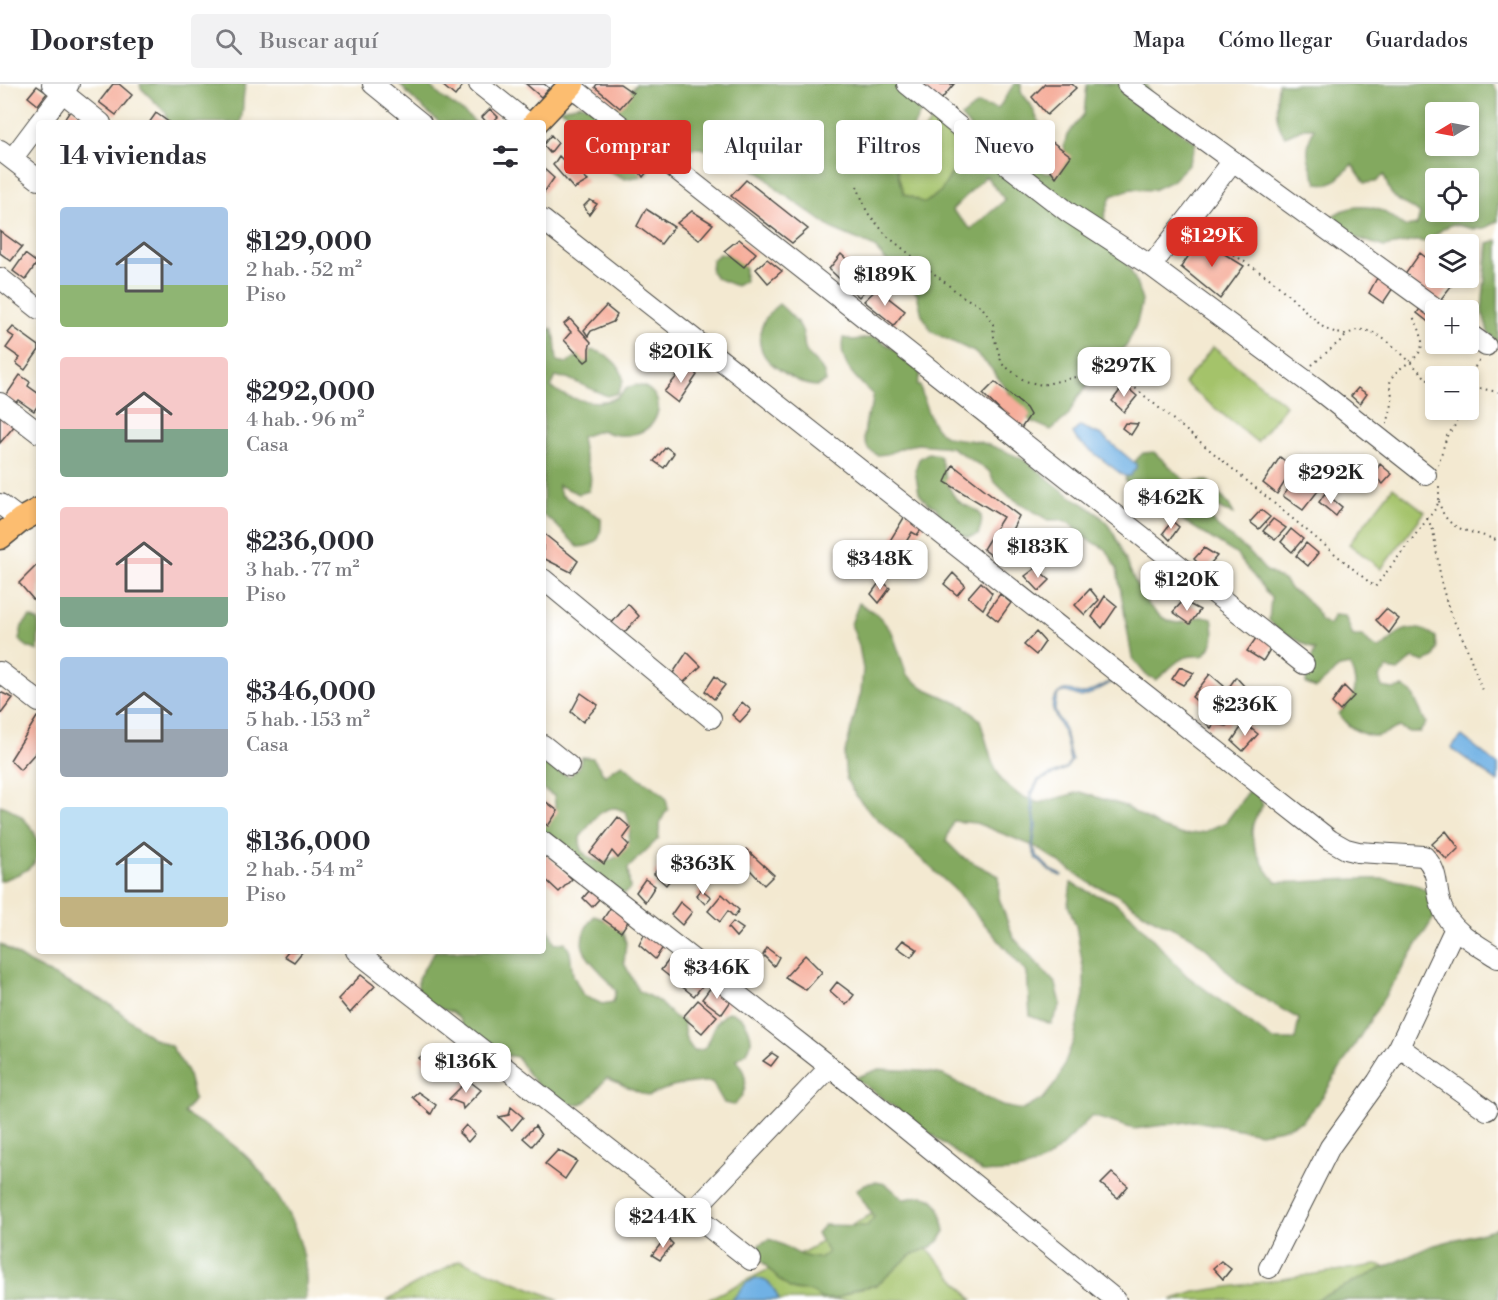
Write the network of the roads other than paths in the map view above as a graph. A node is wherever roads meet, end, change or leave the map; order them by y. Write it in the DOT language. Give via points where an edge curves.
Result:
graph roads {
  1 [pos="373,84"];
  2 [pos="479,84"];
  3 [pos="907,84"];
  4 [pos="1127,84"];
  5 [pos="570,85"];
  6 [pos="61,87"];
  7 [pos="41,120"];
  8 [pos="98,120"];
  9 [pos="418,120"];
  10 [pos="524,120"];
  11 [pos="538,120"];
  12 [pos="36,126"];
  13 [pos="6,154"];
  14 [pos="1233,161"];
  15 [pos="36,178"];
  16 [pos="546,222"];
  17 [pos="1151,266"];
  18 [pos="0,278"];
  19 [pos="1425,301"];
  20 [pos="36,307"];
  21 [pos="1479,340"];
  22 [pos="1486,345"];
  23 [pos="0,403"];
  24 [pos="36,431"];
  25 [pos="1434,476"];
  26 [pos="0,504"];
  27 [pos="30,515"];
  28 [pos="0,537"];
  29 [pos="546,581"];
  30 [pos="1304,664"];
  31 [pos="0,672"];
  32 [pos="36,700"];
  33 [pos="711,718"];
  34 [pos="546,747"];
  35 [pos="569,766"];
  36 [pos="546,844"];
  37 [pos="1455,928"];
  38 [pos="360,954"];
  39 [pos="1498,958"];
  40 [pos="1399,1047"];
  41 [pos="830,1067"];
  42 [pos="1487,1110"];
  43 [pos="691,1213"];
  44 [pos="751,1260"];
  45 [pos="1269,1268"];
  46 [pos="1116,1300"];
  1 -- 9 [label="street"];
  2 -- 10 [label="street"];
  3 -- 17 [label="street" via="1068,212"];
  4 -- 14 [label="street"];
  5 -- 11 [label="main road"];
  5 -- 30 [label="street"];
  6 -- 7 [label="street"];
  6 -- 8 [label="street"];
  12 -- 13 [label="street"];
  13 -- 15 [label="street"];
  14 -- 17 [label="street"];
  14 -- 19 [label="street"];
  16 -- 37 [label="street" via="1330,840 1358,852 1424,856 1436,874 1442,909"];
  17 -- 25 [label="street"];
  18 -- 20 [label="street"];
  21 -- 22 [label="street"];
  23 -- 24 [label="street"];
  26 -- 27 [label="street"];
  27 -- 28 [label="main road"];
  29 -- 33 [label="street"];
  31 -- 32 [label="street"];
  34 -- 35 [label="street"];
  36 -- 41 [label="street"];
  37 -- 39 [label="street"];
  37 -- 40 [label="street"];
  38 -- 43 [label="street"];
  40 -- 42 [label="street"];
  40 -- 45 [label="street" via="1330,1147"];
  41 -- 43 [label="street"];
  41 -- 46 [label="street"];
  43 -- 44 [label="street"];
}
